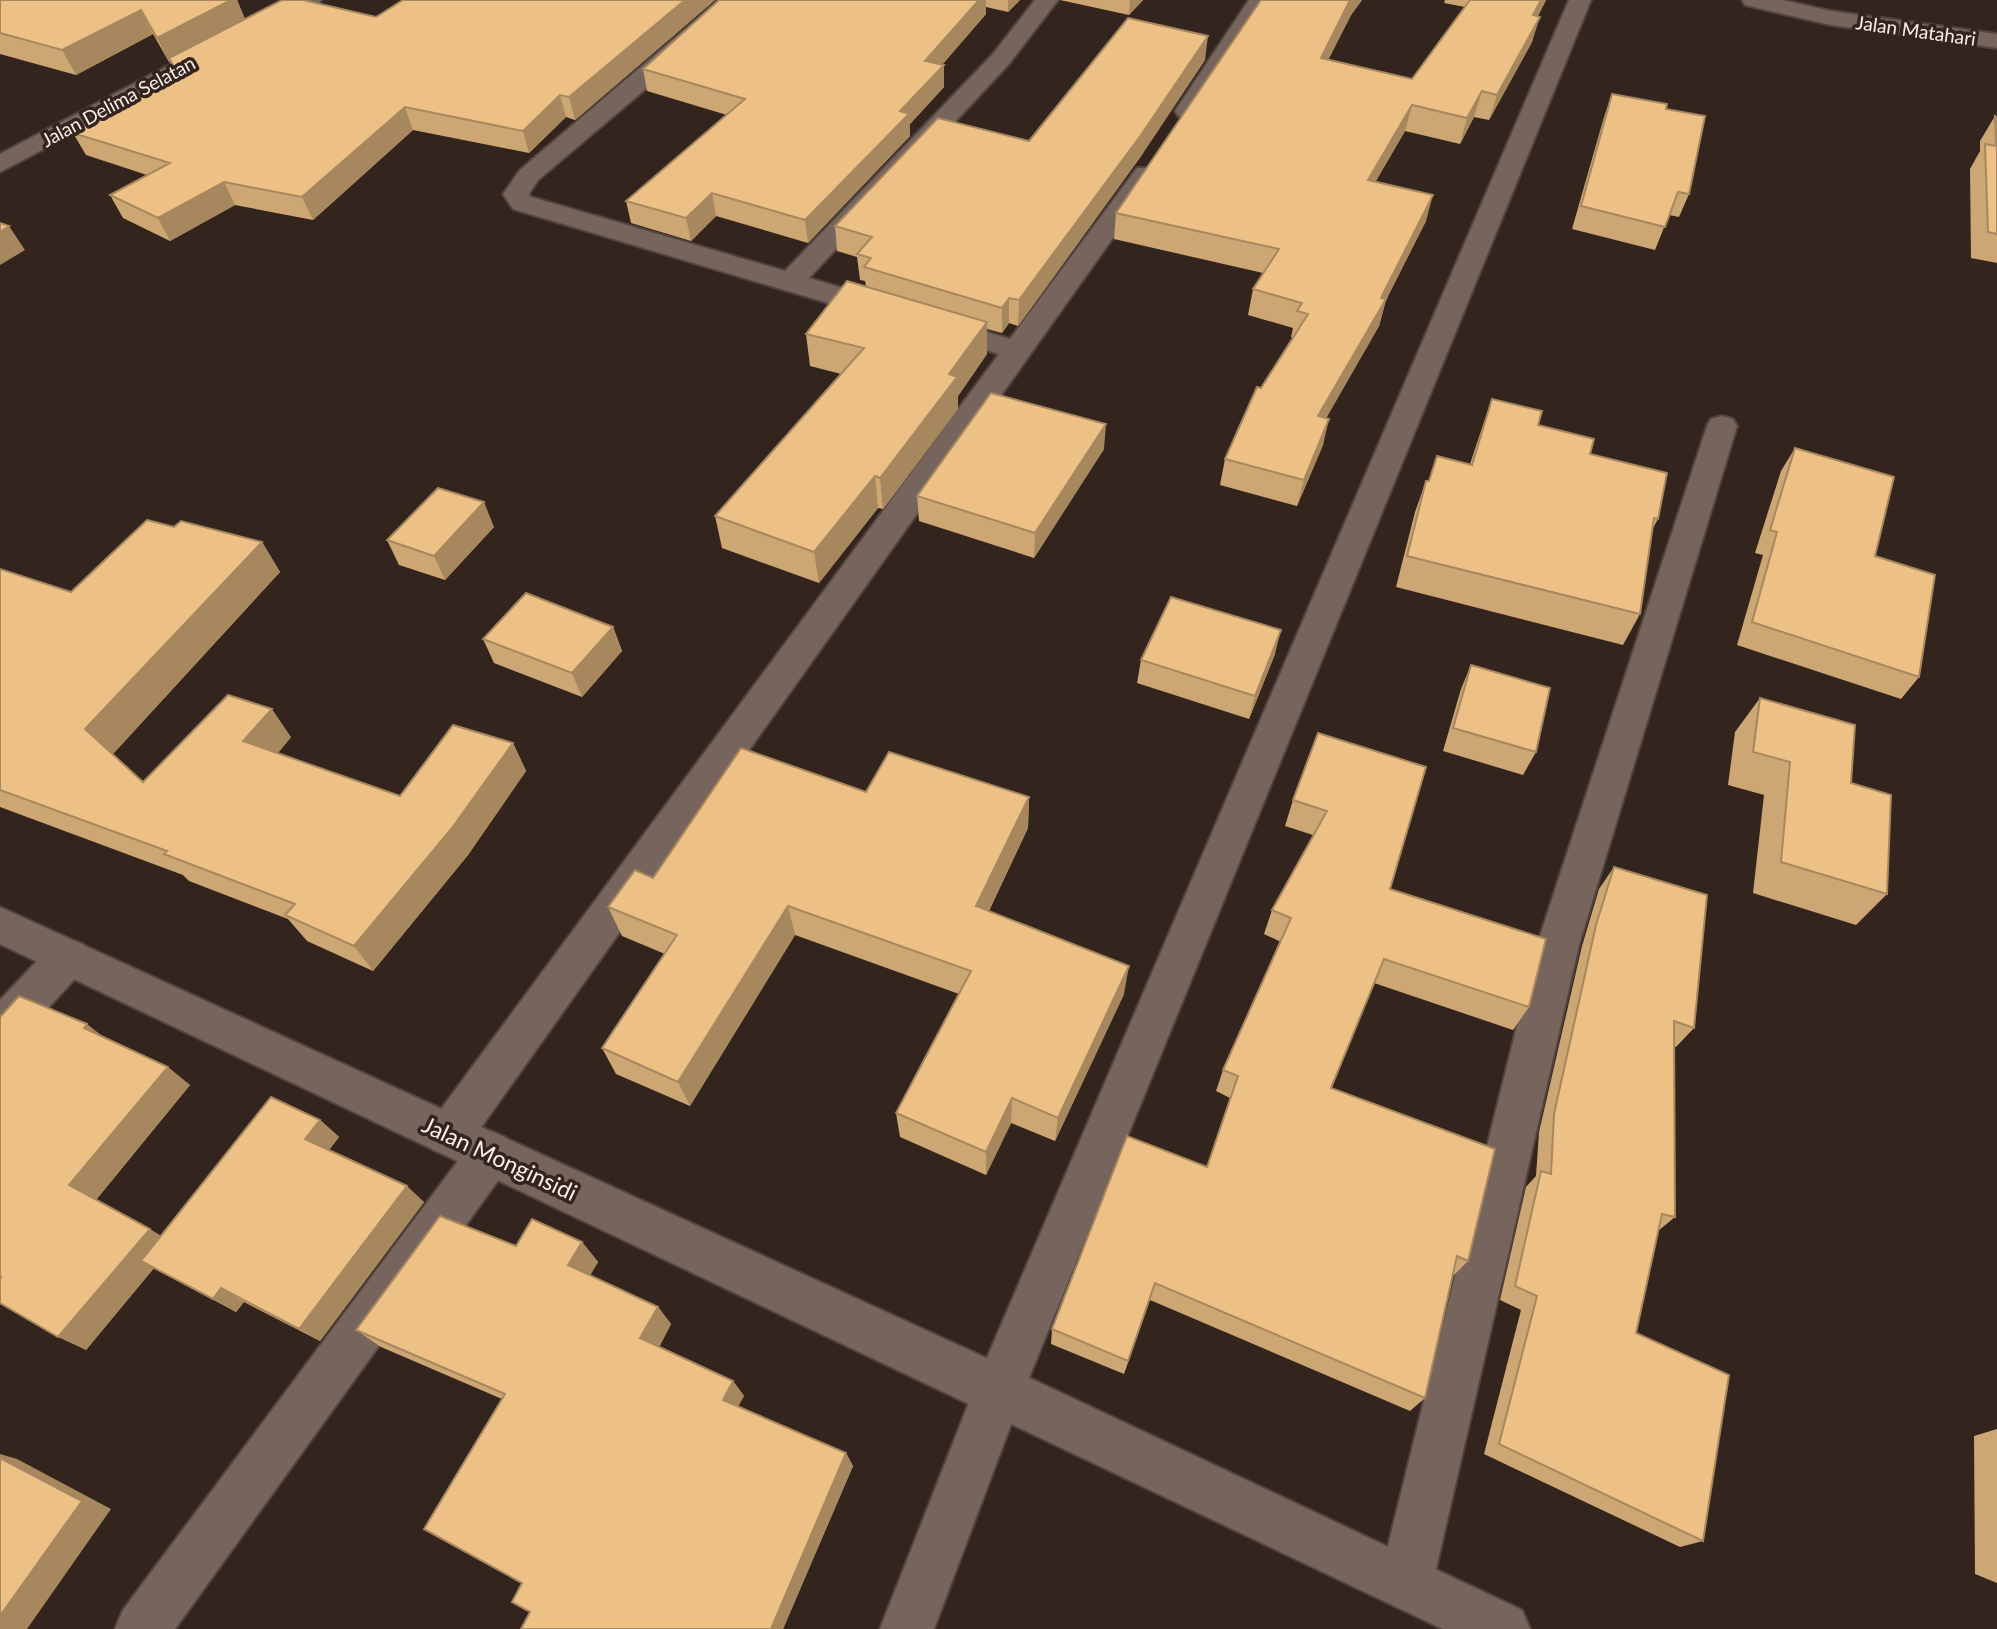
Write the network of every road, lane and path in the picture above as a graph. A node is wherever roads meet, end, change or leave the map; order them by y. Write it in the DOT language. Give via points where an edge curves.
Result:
graph roads {
  1 [pos="310,0"];
  2 [pos="732,0"];
  3 [pos="1046,0"];
  4 [pos="1260,0"];
  5 [pos="1580,0"];
  6 [pos="1753,0"];
  7 [pos="1997,41"];
  8 [pos="0,164"];
  9 [pos="791,281"];
  10 [pos="1019,351"];
  11 [pos="1723,426"];
  12 [pos="0,925"];
  13 [pos="68,957"];
  14 [pos="0,1030"];
  15 [pos="470,1144"];
  16 [pos="999,1390"];
  17 [pos="1406,1583"];
  18 [pos="142,1629"];
  19 [pos="906,1629"];
  20 [pos="1503,1629"];
  1 -- 8 [label="street, Jalan Delima Selatan"];
  2 -- 9 [label="street" via="529,175 516,194 522,203"];
  3 -- 9 [label="street" via="1001,59"];
  4 -- 10 [label="street" via="1152,164"];
  5 -- 16 [label="street"];
  6 -- 7 [label="street, Jalan Matahari" via="1831,18"];
  9 -- 10 [label="street"];
  10 -- 15 [label="street"];
  11 -- 17 [label="street" via="1565,920"];
  12 -- 13 [label="street, Jalan Monginsidi"];
  13 -- 14 [label="street"];
  13 -- 15 [label="street, Jalan Monginsidi"];
  15 -- 16 [label="street, Jalan Monginsidi"];
  15 -- 18 [label="street"];
  16 -- 17 [label="street, Jalan Monginsidi"];
  16 -- 19 [label="street"];
  17 -- 20 [label="street, Jalan Monginsidi"];
}
